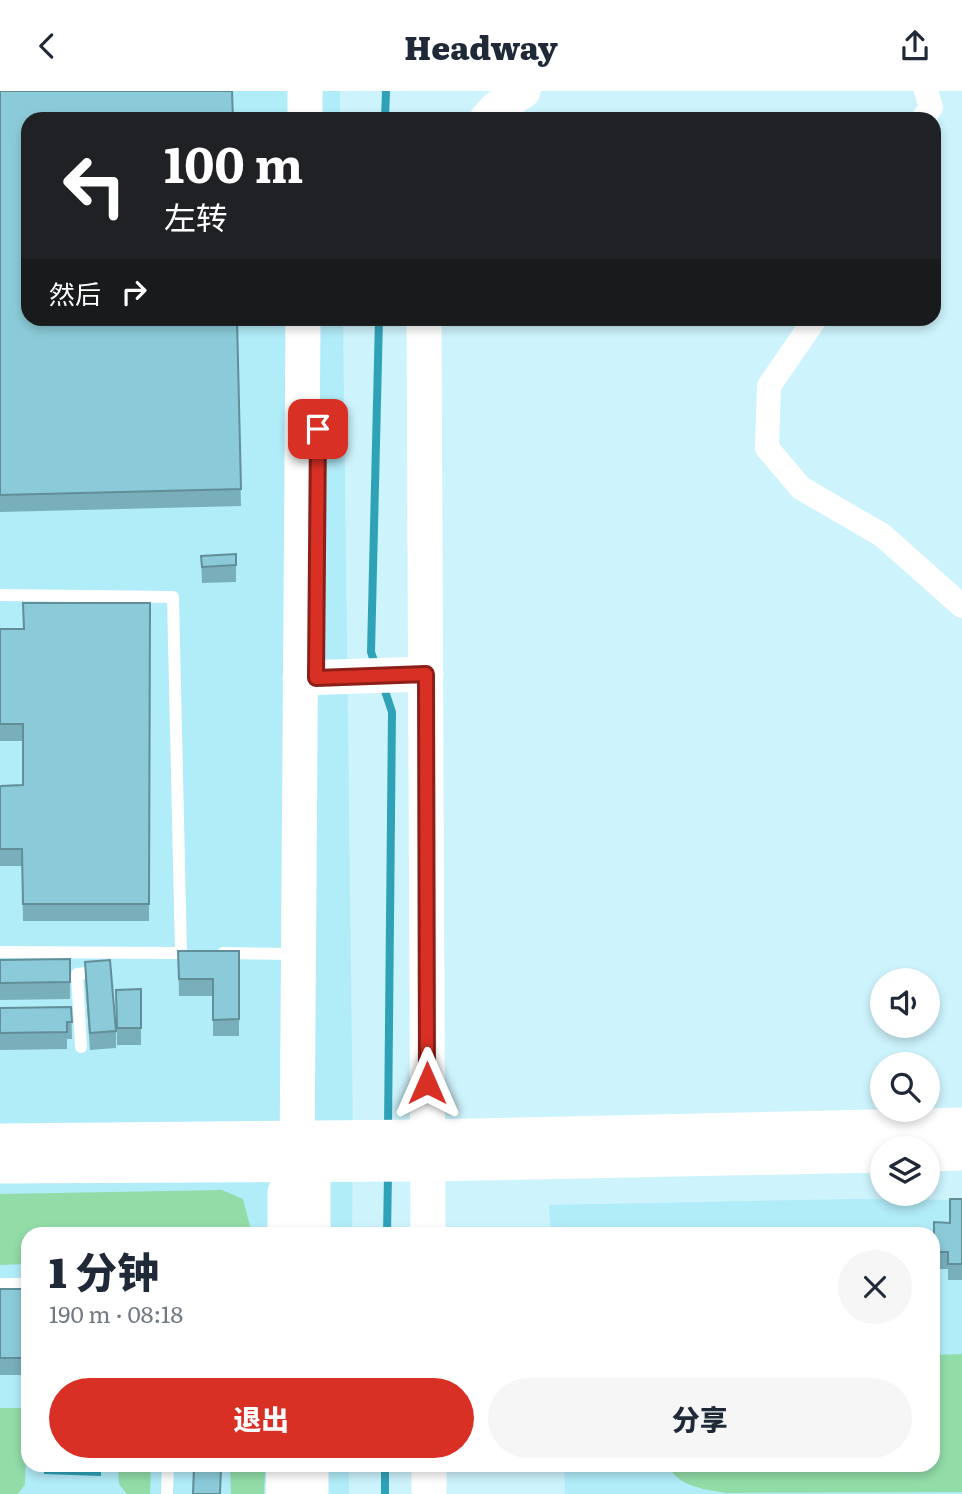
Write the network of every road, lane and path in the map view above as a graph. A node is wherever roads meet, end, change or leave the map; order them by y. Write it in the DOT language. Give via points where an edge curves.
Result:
graph roads {
  1 [pos="305,91"];
  2 [pos="320,91"];
  3 [pos="523,91"];
  4 [pos="926,91"];
  5 [pos="305,112"];
  6 [pos="320,112"];
  7 [pos="493,112"];
  8 [pos="927,112"];
  9 [pos="303,326"];
  10 [pos="318,326"];
  11 [pos="424,326"];
  12 [pos="810,326"];
  13 [pos="0,595"];
  14 [pos="962,606"];
  15 [pos="413,675"];
  16 [pos="320,678"];
  17 [pos="0,952"];
  18 [pos="194,953"];
  19 [pos="298,954"];
  20 [pos="103,971"];
  21 [pos="81,1047"];
  22 [pos="962,1125"];
  23 [pos="0,1141"];
  24 [pos="427,1150"];
  25 [pos="305,1152"];
  26 [pos="962,1153"];
  27 [pos="870,1154"];
  28 [pos="940,1154"];
  29 [pos="0,1166"];
  30 [pos="285,1227"];
  31 [pos="312,1227"];
  32 [pos="428,1227"];
  33 [pos="0,1284"];
  34 [pos="21,1284"];
  35 [pos="168,1472"];
  36 [pos="284,1472"];
  37 [pos="312,1472"];
  38 [pos="429,1472"];
  39 [pos="167,1494"];
  40 [pos="284,1494"];
  41 [pos="311,1494"];
  42 [pos="429,1494"];
  1 -- 5 [label="street"];
  2 -- 6 [label="street"];
  3 -- 7 [label="street"];
  4 -- 8 [label="street"];
  9 -- 16 [label="street"];
  10 -- 16 [label="street"];
  11 -- 15 [label="street"];
  12 -- 14 [label="street" via="769,386 766,448 801,488 881,535"];
  13 -- 18 [label="lane" via="173,597"];
  15 -- 16 [label="street"];
  15 -- 24 [label="street"];
  16 -- 19 [label="street"];
  16 -- 25 [label="street"];
  17 -- 18 [label="lane"];
  18 -- 19 [label="lane"];
  19 -- 25 [label="street"];
  20 -- 21 [label="lane" via="77,974 72,1014"];
  22 -- 24 [label="street"];
  23 -- 25 [label="street"];
  24 -- 25 [label="street"];
  24 -- 27 [label="street"];
  24 -- 32 [label="street"];
  25 -- 29 [label="street"];
  25 -- 30 [label="street" via="285,1192"];
  25 -- 31 [label="street"];
  26 -- 28 [label="street"];
  33 -- 34 [label="lane"];
  35 -- 39 [label="lane"];
  36 -- 40 [label="street"];
  37 -- 41 [label="street"];
  38 -- 42 [label="street"];
}
